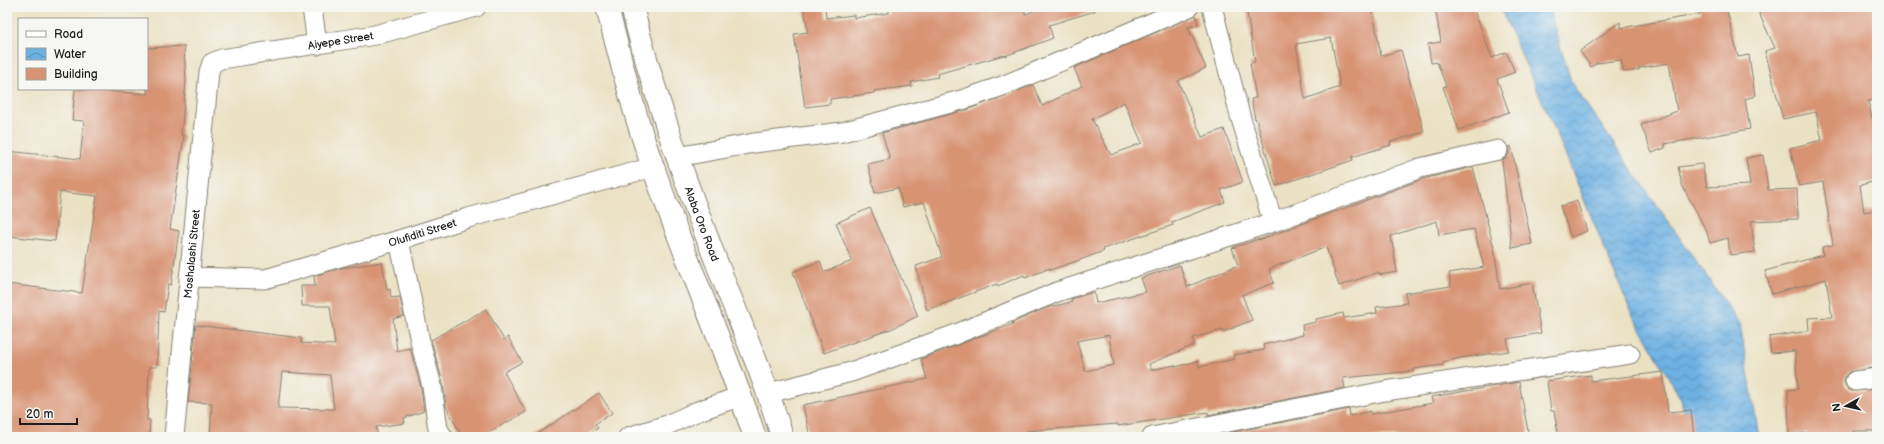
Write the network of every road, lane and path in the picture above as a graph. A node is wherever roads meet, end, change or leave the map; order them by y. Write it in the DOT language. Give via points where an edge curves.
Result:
graph roads {
  1 [pos="312,7"];
  2 [pos="476,7"];
  3 [pos="608,7"];
  4 [pos="632,7"];
  5 [pos="1189,7"];
  6 [pos="1212,7"];
  7 [pos="317,45"];
  8 [pos="209,72"];
  9 [pos="1498,150"];
  10 [pos="677,158"];
  11 [pos="653,167"];
  12 [pos="1273,222"];
  13 [pos="399,240"];
  14 [pos="189,277"];
  15 [pos="1630,354"];
  16 [pos="1877,378"];
  17 [pos="1855,381"];
  18 [pos="769,393"];
  19 [pos="741,396"];
  20 [pos="174,437"];
  21 [pos="443,437"];
  22 [pos="628,437"];
  23 [pos="755,437"];
  24 [pos="782,437"];
  25 [pos="1152,437"];
  1 -- 7 [label="street"];
  2 -- 7 [label="street, Aiyepe Street" via="375,35"];
  3 -- 11 [label="main road" via="628,87"];
  4 -- 10 [label="main road, Alaba Oro Road" via="651,79"];
  5 -- 10 [label="street" via="1005,85 965,99 842,132 754,143"];
  6 -- 12 [label="street" via="1241,119"];
  7 -- 8 [label="street, Aiyepe Street" via="221,59 212,63"];
  8 -- 14 [label="street, Moshalashi Street"];
  9 -- 12 [label="street" via="1420,168"];
  10 -- 18 [label="main road, Alaba Oro Road"];
  11 -- 13 [label="street, Olufiditi Street" via="468,218"];
  11 -- 19 [label="main road"];
  12 -- 18 [label="street" via="1057,292 954,335 851,372"];
  13 -- 14 [label="street, Olufiditi Street" via="265,280"];
  13 -- 21 [label="street" via="432,386 438,429"];
  14 -- 20 [label="street, Moshalashi Street"];
  15 -- 25 [label="street" via="1385,391"];
  16 -- 17 [label="street"];
  18 -- 24 [label="main road, Alaba Oro Road"];
  19 -- 22 [label="street" via="667,425"];
  19 -- 23 [label="main road"];
}
